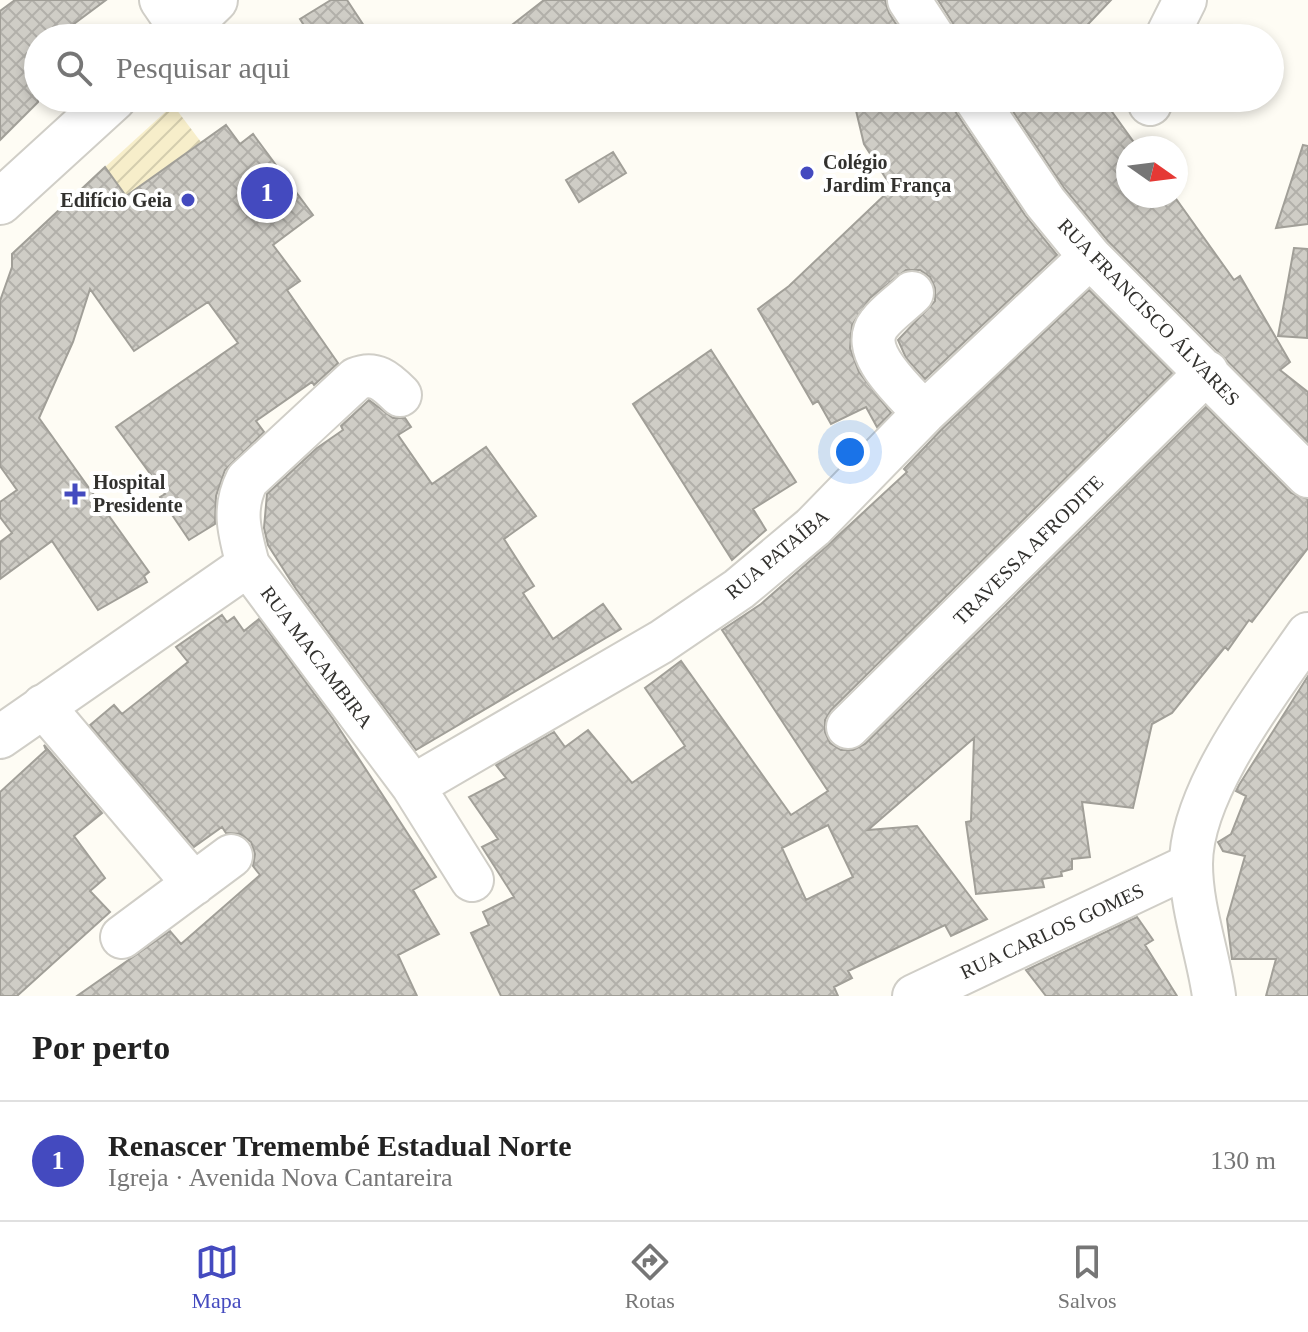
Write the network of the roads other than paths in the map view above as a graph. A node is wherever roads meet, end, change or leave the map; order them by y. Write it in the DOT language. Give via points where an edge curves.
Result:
graph roads {
  1 [pos="215,0"];
  2 [pos="909,0"];
  3 [pos="1185,0"];
  4 [pos="173,23"];
  5 [pos="925,24"];
  6 [pos="1173,24"];
  7 [pos="99,112"];
  8 [pos="984,112"];
  9 [pos="0,202"];
  10 [pos="1090,257"];
  11 [pos="912,293"];
  12 [pos="1207,372"];
  13 [pos="400,395"];
  14 [pos="924,413"];
  15 [pos="1308,476"];
  16 [pos="248,565"];
  17 [pos="1308,634"];
  18 [pos="43,706"];
  19 [pos="848,727"];
  20 [pos="0,737"];
  21 [pos="413,786"];
  22 [pos="231,856"];
  23 [pos="1191,865"];
  24 [pos="472,880"];
  25 [pos="194,884"];
  26 [pos="122,937"];
  27 [pos="914,996"];
  28 [pos="1214,996"];
  1 -- 4 [label="main road"];
  2 -- 5 [label="street"];
  3 -- 6 [label="street"];
  7 -- 9 [label="main road"];
  8 -- 10 [label="street, RUA FRANCISCO ÁLVARES" via="1045,202"];
  10 -- 12 [label="street, RUA FRANCISCO ÁLVARES"];
  10 -- 14 [label="street, RUA PATAÍBA"];
  11 -- 14 [label="street" via="878,324 873,345"];
  12 -- 15 [label="street, RUA FRANCISCO ÁLVARES"];
  12 -- 19 [label="street, TRAVESSA AFRODITE"];
  13 -- 16 [label="street" via="378,377 356,379 247,480 237,501"];
  14 -- 21 [label="street, RUA PATAÍBA" via="813,527 739,589 661,642"];
  16 -- 18 [label="street, RUA MACAMBIRA"];
  16 -- 21 [label="street, RUA MACAMBIRA"];
  17 -- 23 [label="street" via="1221,768 1195,826"];
  18 -- 20 [label="street, RUA MACAMBIRA"];
  18 -- 25 [label="street"];
  21 -- 24 [label="street, RUA MACAMBIRA"];
  22 -- 25 [label="street"];
  23 -- 27 [label="street, RUA CARLOS GOMES"];
  23 -- 28 [label="street"];
  25 -- 26 [label="street"];
}
